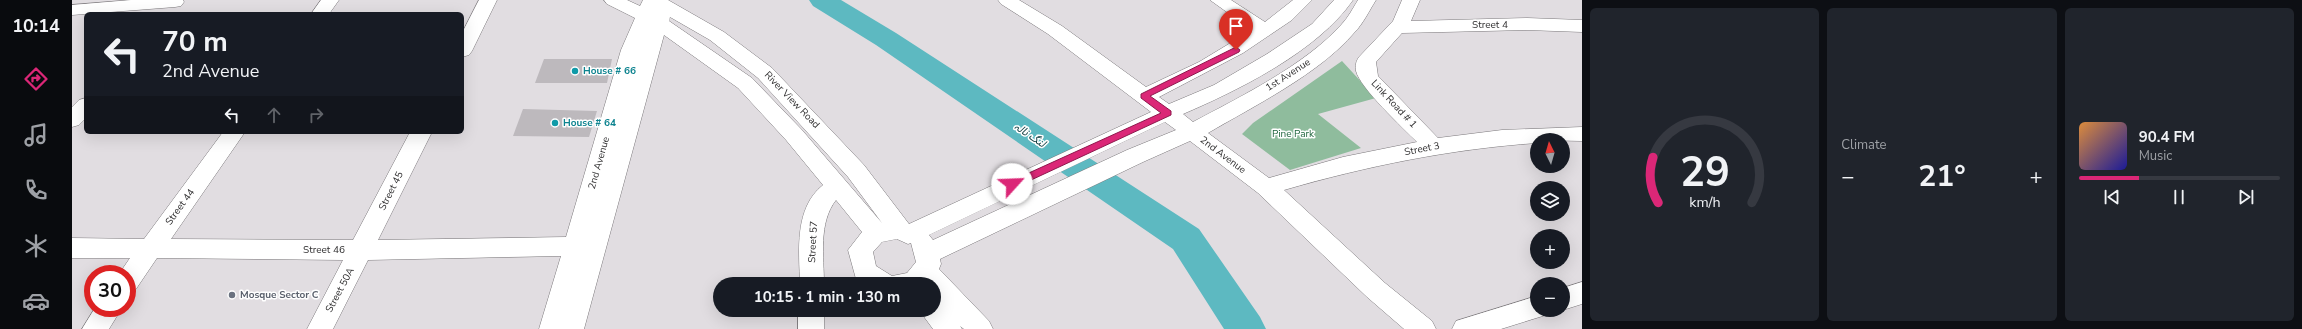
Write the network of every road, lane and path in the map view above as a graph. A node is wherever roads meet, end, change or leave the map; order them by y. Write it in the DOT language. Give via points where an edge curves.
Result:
graph roads {
  1 [pos="330,0"];
  2 [pos="488,0"];
  3 [pos="613,0"];
  4 [pos="1007,0"];
  5 [pos="1218,0"];
  6 [pos="1303,0"];
  7 [pos="1344,0"];
  8 [pos="1367,0"];
  9 [pos="1411,0"];
  10 [pos="172,5"];
  11 [pos="655,9"];
  12 [pos="72,10"];
  13 [pos="321,12"];
  14 [pos="1582,26"];
  15 [pos="1398,27"];
  16 [pos="1266,30"];
  17 [pos="464,47"];
  18 [pos="1144,96"];
  19 [pos="72,105"];
  20 [pos="84,105"];
  21 [pos="84,107"];
  22 [pos="1168,113"];
  23 [pos="72,120"];
  24 [pos="1192,132"];
  25 [pos="233,134"];
  26 [pos="420,134"];
  27 [pos="1582,134"];
  28 [pos="1433,146"];
  29 [pos="838,186"];
  30 [pos="1266,187"];
  31 [pos="912,230"];
  32 [pos="876,233"];
  33 [pos="576,246"];
  34 [pos="72,248"];
  35 [pos="150,249"];
  36 [pos="361,250"];
  37 [pos="136,269"];
  38 [pos="913,272"];
  39 [pos="812,277"];
  40 [pos="1582,293"];
  41 [pos="1570,297"];
  42 [pos="1530,309"];
  43 [pos="103,317"];
  44 [pos="811,317"];
  45 [pos="938,317"];
  46 [pos="95,329"];
  47 [pos="320,329"];
  48 [pos="552,329"];
  49 [pos="571,329"];
  50 [pos="811,329"];
  51 [pos="949,329"];
  52 [pos="980,329"];
  53 [pos="1423,329"];
  54 [pos="1465,329"];
  1 -- 13 [label="street"];
  2 -- 17 [label="street"];
  3 -- 11 [label="street"];
  4 -- 18 [label="street, 2nd Avenue" via="1054,30"];
  5 -- 16 [label="street"];
  6 -- 16 [label="street" via="1293,11"];
  7 -- 22 [label="street" via="1319,28 1274,58 1221,90"];
  8 -- 24 [label="street, 1st Avenue" via="1348,29 1324,51 1296,71"];
  9 -- 15 [label="street, Link Road # 1"];
  10 -- 12 [label="street"];
  11 -- 29 [label="street" via="745,83"];
  11 -- 31 [label="street, River View Road" via="717,36 765,72"];
  11 -- 33 [label="street, 2nd Avenue" via="631,50"];
  11 -- 49 [label="street, 2nd Avenue"];
  14 -- 15 [label="street, Street 4" via="1519,24"];
  15 -- 28 [label="street, Link Road # 1" via="1366,61 1366,71 1370,79"];
  16 -- 18 [label="street" via="1236,50"];
  18 -- 22 [label="street, 2nd Avenue"];
  19 -- 20 [label="street"];
  21 -- 23 [label="street"];
  22 -- 24 [label="street, 2nd Avenue"];
  22 -- 31 [label="street"];
  24 -- 30 [label="street, 2nd Avenue"];
  24 -- 38 [label="street, 1st Avenue" via="1135,156"];
  25 -- 35 [label="street, Street 44"];
  26 -- 36 [label="street, Street 45"];
  27 -- 28 [label="street, Street 3"];
  28 -- 30 [label="street, Street 3" via="1334,168"];
  29 -- 32 [label="street"];
  29 -- 39 [label="street, Street 57" via="825,194 812,225"];
  30 -- 53 [label="street, 2nd Avenue" via="1376,290"];
  31 -- 32 [label="street"];
  31 -- 38 [label="street, River View Road" via="923,243"];
  32 -- 38 [label="street" via="860,250 865,272"];
  33 -- 36 [label="street, Street 46"];
  33 -- 48 [label="street, 2nd Avenue"];
  34 -- 35 [label="street, Street 46"];
  35 -- 36 [label="street, Street 46"];
  35 -- 37 [label="street, Street 44"];
  36 -- 47 [label="street, Street 50A"];
  38 -- 52 [label="street" via="942,288"];
  40 -- 41 [label="street"];
  42 -- 54 [label="street"];
  43 -- 46 [label="street"];
  44 -- 50 [label="street"];
  45 -- 51 [label="street"];
}
